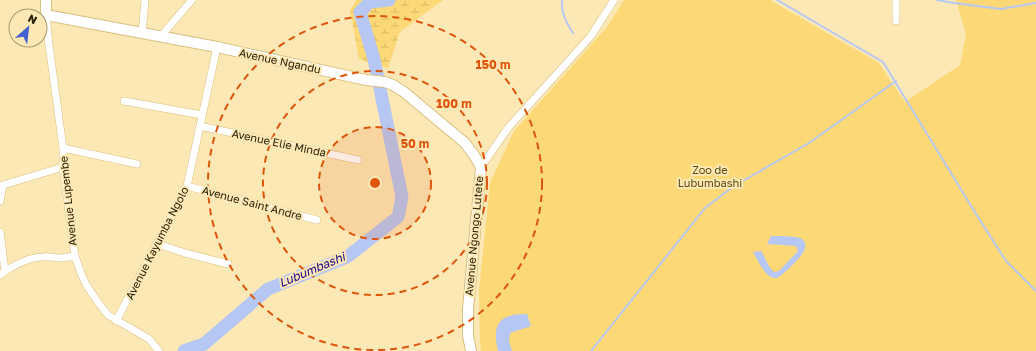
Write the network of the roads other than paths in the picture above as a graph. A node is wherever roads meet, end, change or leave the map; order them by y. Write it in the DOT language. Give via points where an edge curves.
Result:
graph roads {
  1 [pos="145,0"];
  2 [pos="192,0"];
  3 [pos="614,0"];
  4 [pos="896,0"];
  5 [pos="48,15"];
  6 [pos="896,21"];
  7 [pos="142,33"];
  8 [pos="48,35"];
  9 [pos="161,36"];
  10 [pos="217,47"];
  11 [pos="124,101"];
  12 [pos="202,115"];
  13 [pos="200,126"];
  14 [pos="64,148"];
  15 [pos="358,160"];
  16 [pos="137,164"];
  17 [pos="63,167"];
  18 [pos="481,167"];
  19 [pos="1,186"];
  20 [pos="187,186"];
  21 [pos="0,200"];
  22 [pos="317,220"];
  23 [pos="0,232"];
  24 [pos="158,244"];
  25 [pos="75,256"];
  26 [pos="228,264"];
  27 [pos="2,273"];
  28 [pos="116,321"];
  29 [pos="158,351"];
  30 [pos="470,351"];
  1 -- 7 [label="street"];
  2 -- 9 [label="street"];
  3 -- 18 [label="street, Avenue Ngongo Lutete" via="591,36 508,128"];
  4 -- 6 [label="street"];
  5 -- 7 [label="street, Avenue Ngandu"];
  7 -- 9 [label="street, Avenue Ngandu"];
  8 -- 14 [label="street, Avenue Lupembe"];
  9 -- 10 [label="street, Avenue Ngandu"];
  10 -- 12 [label="street, Avenue Kayumba Ngolo"];
  10 -- 18 [label="street, Avenue Ngandu" via="393,85 453,132 470,149"];
  11 -- 12 [label="street"];
  12 -- 13 [label="street, Avenue Kayumba Ngolo"];
  13 -- 15 [label="street, Avenue Elie Minda"];
  13 -- 20 [label="street, Avenue Kayumba Ngolo"];
  14 -- 16 [label="street"];
  14 -- 17 [label="street, Avenue Lupembe"];
  17 -- 19 [label="street"];
  17 -- 25 [label="street, Avenue Lupembe"];
  18 -- 30 [label="street, Avenue Ngongo Lutete" via="468,309"];
  19 -- 21 [label="street"];
  20 -- 22 [label="street, Avenue Saint Andre"];
  20 -- 24 [label="street, Avenue Kayumba Ngolo"];
  23 -- 27 [label="street"];
  24 -- 26 [label="street"];
  24 -- 28 [label="street, Avenue Kayumba Ngolo"];
  25 -- 27 [label="street" via="42,257 25,261"];
  25 -- 28 [label="street, Avenue Lupembe" via="82,276 96,299"];
  28 -- 29 [label="street, Avenue Lupembe" via="149,339"];
}
